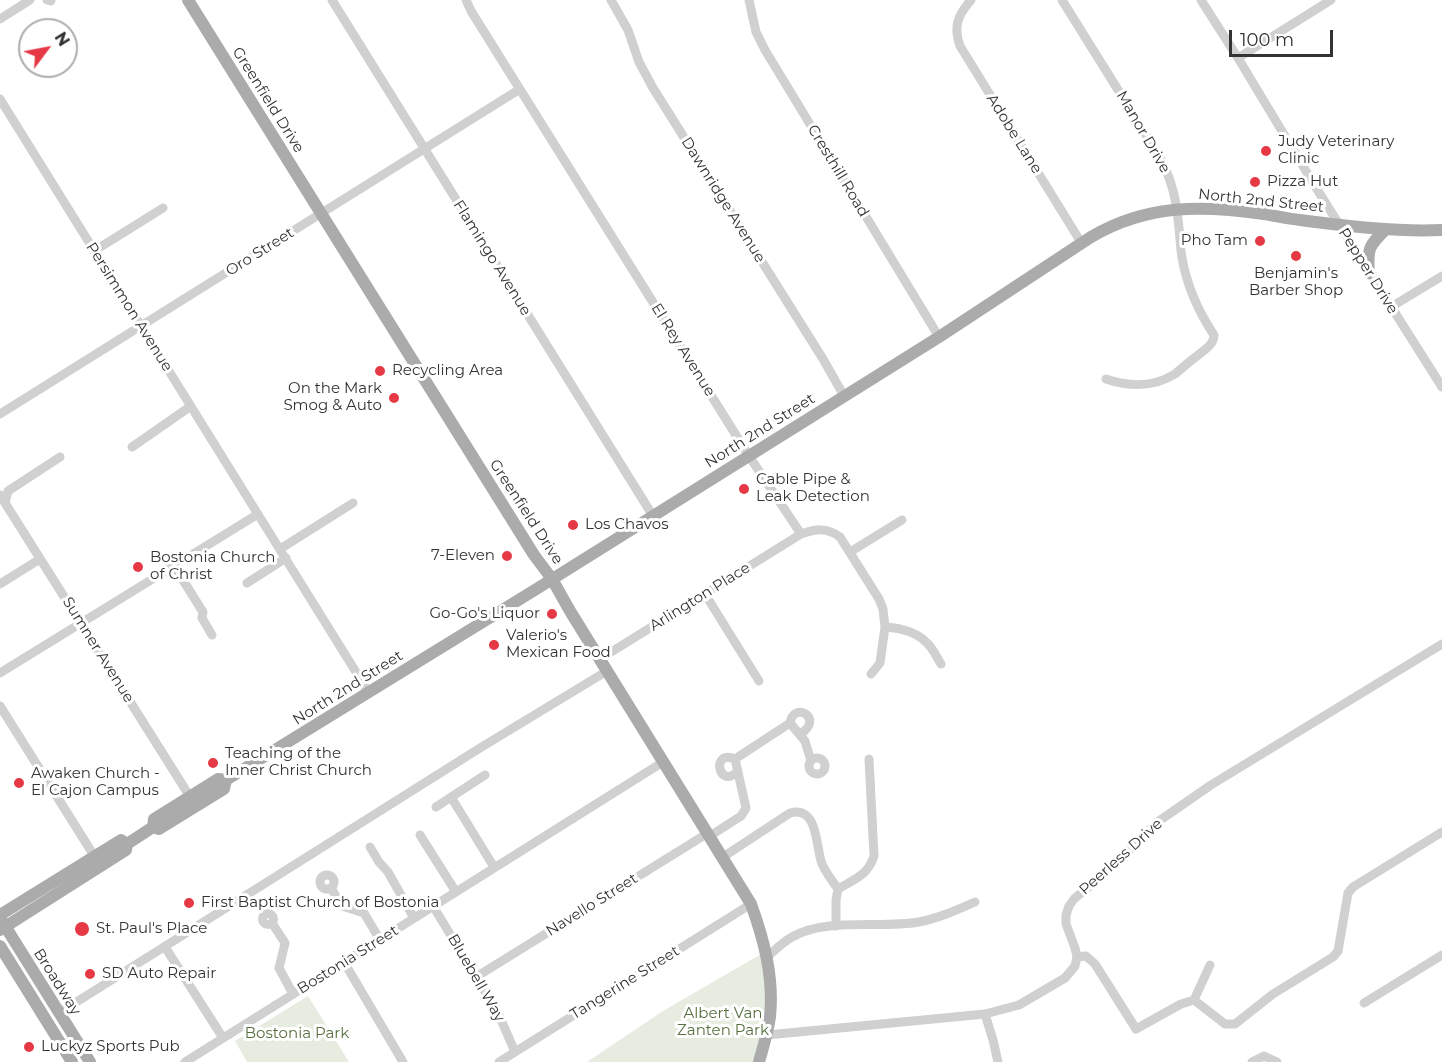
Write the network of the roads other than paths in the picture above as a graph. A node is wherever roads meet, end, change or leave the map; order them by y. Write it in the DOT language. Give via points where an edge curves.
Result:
graph roads {
  1 [pos="30,0"];
  2 [pos="188,0"];
  3 [pos="332,0"];
  4 [pos="466,0"];
  5 [pos="611,0"];
  6 [pos="749,0"];
  7 [pos="971,0"];
  8 [pos="1062,0"];
  9 [pos="1201,0"];
  10 [pos="1331,0"];
  11 [pos="0,20"];
  12 [pos="1238,58"];
  13 [pos="520,89"];
  14 [pos="0,99"];
  15 [pos="424,149"];
  16 [pos="163,208"];
  17 [pos="1177,209"];
  18 [pos="321,213"];
  19 [pos="1338,224"];
  20 [pos="1386,229"];
  21 [pos="1442,230"];
  22 [pos="1082,244"];
  23 [pos="94,251"];
  24 [pos="1369,273"];
  25 [pos="1442,276"];
  26 [pos="1391,307"];
  27 [pos="141,326"];
  28 [pos="939,337"];
  29 [pos="1106,379"];
  30 [pos="1442,387"];
  31 [pos="844,396"];
  32 [pos="191,406"];
  33 [pos="0,414"];
  34 [pos="132,447"];
  35 [pos="749,456"];
  36 [pos="60,457"];
  37 [pos="2,499"];
  38 [pos="353,504"];
  39 [pos="258,514"];
  40 [pos="653,516"];
  41 [pos="902,520"];
  42 [pos="801,534"];
  43 [pos="280,549"];
  44 [pos="850,552"];
  45 [pos="286,558"];
  46 [pos="40,559"];
  47 [pos="174,566"];
  48 [pos="552,579"];
  49 [pos="247,583"];
  50 [pos="0,584"];
  51 [pos="705,594"];
  52 [pos="80,624"];
  53 [pos="885,627"];
  54 [pos="212,635"];
  55 [pos="1442,644"];
  56 [pos="600,659"];
  57 [pos="941,664"];
  58 [pos="607,671"];
  59 [pos="0,673"];
  60 [pos="871,674"];
  61 [pos="759,681"];
  62 [pos="369,693"];
  63 [pos="0,706"];
  64 [pos="790,723"];
  65 [pos="800,734"];
  66 [pos="735,759"];
  67 [pos="869,759"];
  68 [pos="811,761"];
  69 [pos="663,762"];
  70 [pos="738,771"];
  71 [pos="485,776"];
  72 [pos="451,797"];
  73 [pos="193,801"];
  74 [pos="436,807"];
  75 [pos="153,826"];
  76 [pos="1442,832"];
  77 [pos="420,835"];
  78 [pos="709,835"];
  79 [pos="370,847"];
  80 [pos="723,857"];
  81 [pos="97,861"];
  82 [pos="494,867"];
  83 [pos="331,888"];
  84 [pos="838,889"];
  85 [pos="456,892"];
  86 [pos="975,902"];
  87 [pos="751,903"];
  88 [pos="433,906"];
  89 [pos="414,918"];
  90 [pos="1,923"];
  91 [pos="272,923"];
  92 [pos="836,926"];
  93 [pos="380,940"];
  94 [pos="0,946"];
  95 [pos="165,947"];
  96 [pos="1442,955"];
  97 [pos="767,957"];
  98 [pos="1077,957"];
  99 [pos="344,962"];
  100 [pos="1210,965"];
  101 [pos="476,977"];
  102 [pos="294,994"];
  103 [pos="1194,1000"];
  104 [pos="1364,1004"];
  105 [pos="59,1013"];
  106 [pos="985,1014"];
  107 [pos="767,1035"];
  108 [pos="223,1038"];
  109 [pos="515,1052"];
  110 [pos="72,1062"];
  111 [pos="90,1062"];
  112 [pos="185,1062"];
  113 [pos="403,1062"];
  114 [pos="499,1062"];
  115 [pos="759,1062"];
  116 [pos="998,1062"];
  117 [pos="1252,1062"];
  118 [pos="1277,1062"];
  1 -- 11 [label="street"];
  2 -- 18 [label="main road, Greenfield Drive"];
  3 -- 15 [label="street, Flamingo Avenue"];
  4 -- 13 [label="street, El Rey Avenue"];
  5 -- 31 [label="street, Dawnridge Avenue" via="653,88"];
  6 -- 28 [label="street, Cresthill Road" via="756,32 765,50"];
  7 -- 22 [label="street, Adobe Lane" via="957,21 962,51"];
  8 -- 17 [label="street, Manor Drive" via="1160,156"];
  9 -- 12 [label="street, Pepper Drive"];
  10 -- 12 [label="street"];
  12 -- 19 [label="street, Pepper Drive"];
  13 -- 15 [label="street, Oro Street"];
  13 -- 35 [label="street, El Rey Avenue"];
  14 -- 23 [label="street, Persimmon Avenue"];
  15 -- 18 [label="street, Oro Street"];
  15 -- 40 [label="street, Flamingo Avenue"];
  16 -- 23 [label="street"];
  17 -- 19 [label="main road, North 2nd Street" via="1208,208"];
  17 -- 22 [label="main road, North 2nd Street" via="1121,222"];
  17 -- 29 [label="street, Manor Drive" via="1182,257 1191,291 1200,314 1215,335 1213,343 1163,379 1141,385"];
  18 -- 27 [label="street, Oro Street"];
  18 -- 48 [label="main road, Greenfield Drive"];
  19 -- 20 [label="main road, North 2nd Street"];
  19 -- 24 [label="street, Pepper Drive"];
  20 -- 21 [label="main road, North 2nd Street"];
  20 -- 24 [label="main road" via="1371,245"];
  22 -- 28 [label="main road, North 2nd Street"];
  23 -- 27 [label="street, Persimmon Avenue"];
  24 -- 26 [label="street, Pepper Drive"];
  25 -- 26 [label="street"];
  26 -- 30 [label="street, Pepper Drive"];
  27 -- 32 [label="street, Persimmon Avenue"];
  27 -- 33 [label="street, Oro Street"];
  28 -- 31 [label="main road, North 2nd Street"];
  31 -- 35 [label="main road, North 2nd Street"];
  32 -- 34 [label="street"];
  32 -- 39 [label="street, Persimmon Avenue"];
  35 -- 40 [label="main road, North 2nd Street"];
  35 -- 42 [label="street, El Rey Avenue"];
  36 -- 37 [label="street"];
  37 -- 46 [label="street, Sumner Avenue"];
  38 -- 43 [label="street"];
  39 -- 43 [label="street, Persimmon Avenue"];
  39 -- 47 [label="street"];
  40 -- 48 [label="main road, North 2nd Street"];
  41 -- 44 [label="street"];
  42 -- 44 [label="street" via="816,529 835,533"];
  42 -- 51 [label="street, Arlington Place"];
  43 -- 45 [label="street"];
  44 -- 53 [label="street" via="879,599"];
  45 -- 49 [label="street"];
  45 -- 62 [label="street"];
  46 -- 50 [label="street"];
  46 -- 52 [label="street, Sumner Avenue"];
  47 -- 52 [label="street"];
  47 -- 54 [label="street" via="203,612 202,618"];
  48 -- 56 [label="main road, Greenfield Drive"];
  48 -- 62 [label="main road, North 2nd Street"];
  51 -- 56 [label="street, Arlington Place"];
  51 -- 61 [label="street"];
  52 -- 59 [label="street"];
  52 -- 73 [label="street, Sumner Avenue"];
  53 -- 57 [label="street" via="913,632 928,643"];
  53 -- 60 [label="street" via="880,663"];
  55 -- 98 [label="street, Peerless Drive" via="1211,785 1156,823 1069,906 1066,924"];
  56 -- 58 [label="main road, Greenfield Drive"];
  58 -- 69 [label="main road, Greenfield Drive"];
  58 -- 95 [label="street"];
  62 -- 73 [label="main road, North 2nd Street" via="226,780 218,779"];
  63 -- 81 [label="street"];
  64 -- 65 [label="street"];
  64 -- 65 [label="street" via="795,713 806,715 810,725"];
  64 -- 66 [label="street"];
  65 -- 68 [label="street"];
  66 -- 70 [label="street"];
  66 -- 70 [label="street" via="724,758 719,768 726,776"];
  67 -- 84 [label="street" via="872,865"];
  69 -- 78 [label="main road, Greenfield Drive"];
  69 -- 82 [label="street, Bostonia Street"];
  70 -- 78 [label="street, Navello Street" via="744,814"];
  71 -- 72 [label="street"];
  72 -- 74 [label="street"];
  72 -- 82 [label="street"];
  73 -- 75 [label="main road, North 2nd Street" via="154,819"];
  73 -- 75 [label="main road" via="173,814 166,825 159,829"];
  75 -- 81 [label="main road, North 2nd Street" via="127,844 126,850"];
  76 -- 103 [label="street" via="1353,887 1348,893 1334,957 1273,994 1235,1024 1226,1024"];
  77 -- 85 [label="street"];
  78 -- 80 [label="main road, Greenfield Drive"];
  78 -- 101 [label="street, Navello Street"];
  79 -- 89 [label="street"];
  80 -- 84 [label="street" via="790,813 802,812 810,818 822,863"];
  80 -- 87 [label="main road, Greenfield Drive"];
  81 -- 90 [label="main road, North 2nd Street"];
  81 -- 90 [label="main road" via="71,879 62,891"];
  82 -- 85 [label="street, Bostonia Street"];
  83 -- 93 [label="street" via="342,906 364,913"];
  84 -- 92 [label="street"];
  85 -- 88 [label="street, Bostonia Street"];
  86 -- 92 [label="street" via="918,922"];
  87 -- 97 [label="main road, Greenfield Drive"];
  87 -- 109 [label="street, Tangerine Street"];
  88 -- 89 [label="street, Bostonia Street"];
  88 -- 101 [label="street, Bluebell Way"];
  89 -- 93 [label="street, Bostonia Street"];
  90 -- 105 [label="main road, Broadway"];
  91 -- 102 [label="street" via="285,943 279,968"];
  92 -- 97 [label="street" via="801,933"];
  93 -- 99 [label="street, Bostonia Street"];
  94 -- 110 [label="main road, Broadway"];
  95 -- 105 [label="street"];
  95 -- 108 [label="street"];
  96 -- 104 [label="street"];
  97 -- 107 [label="main road, Greenfield Drive"];
  98 -- 103 [label="street" via="1086,956 1095,964 1136,1029"];
  98 -- 106 [label="street" via="1065,978 1019,1005"];
  99 -- 102 [label="street, Bostonia Street"];
  99 -- 113 [label="street"];
  100 -- 103 [label="street"];
  101 -- 109 [label="street, Bluebell Way"];
  102 -- 108 [label="street, Bostonia Street"];
  105 -- 111 [label="main road, Broadway"];
  106 -- 107 [label="street"];
  106 -- 116 [label="street"];
  107 -- 115 [label="main road, Greenfield Drive"];
  108 -- 112 [label="street, Bostonia Street"];
  109 -- 114 [label="street, Tangerine Street"];
  117 -- 118 [label="street" via="1264,1056"];
}
